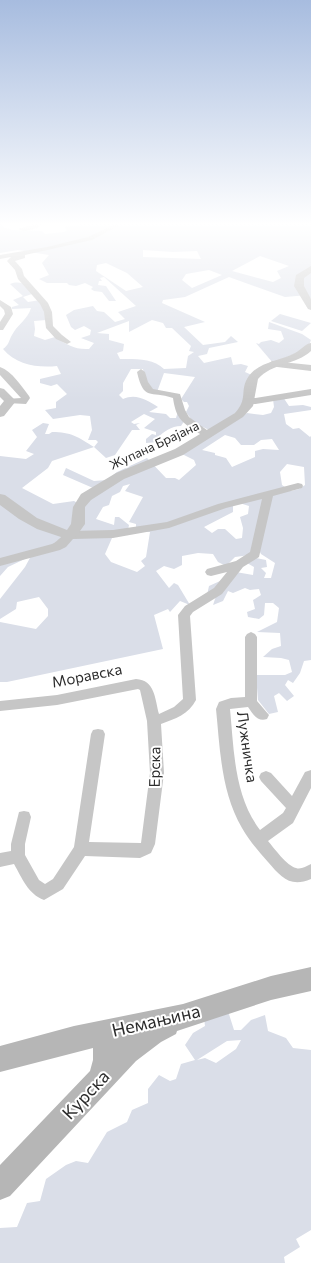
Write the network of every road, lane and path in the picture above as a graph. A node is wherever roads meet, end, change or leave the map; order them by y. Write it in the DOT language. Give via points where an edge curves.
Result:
graph roads {
  1 [pos="27,283"];
  2 [pos="299,283"];
  3 [pos="0,302"];
  4 [pos="311,307"];
  5 [pos="0,328"];
  6 [pos="67,342"];
  7 [pos="311,346"];
  8 [pos="272,364"];
  9 [pos="311,368"];
  10 [pos="0,370"];
  11 [pos="141,372"];
  12 [pos="0,391"];
  13 [pos="311,392"];
  14 [pos="10,401"];
  15 [pos="249,402"];
  16 [pos="0,414"];
  17 [pos="208,435"];
  18 [pos="298,486"];
  19 [pos="269,494"];
  20 [pos="0,498"];
  21 [pos="70,535"];
  22 [pos="0,562"];
  23 [pos="239,564"];
  24 [pos="211,572"];
  25 [pos="251,637"];
  26 [pos="251,702"];
  27 [pos="0,706"];
  28 [pos="262,715"];
  29 [pos="154,720"];
  30 [pos="98,734"];
  31 [pos="310,776"];
  32 [pos="266,777"];
  33 [pos="294,808"];
  34 [pos="24,817"];
  35 [pos="259,839"];
  36 [pos="82,849"];
  37 [pos="18,856"];
  38 [pos="0,860"];
  39 [pos="311,871"];
  40 [pos="311,978"];
  41 [pos="183,1017"];
  42 [pos="99,1034"];
  43 [pos="0,1059"];
  44 [pos="102,1076"];
  45 [pos="0,1186"];
  1 -- 6 [label="street" via="44,303 49,326"];
  2 -- 4 [label="street"];
  3 -- 5 [label="street" via="8,309 9,314"];
  7 -- 8 [label="street" via="300,356"];
  8 -- 9 [label="street"];
  8 -- 15 [label="street" via="255,374 251,383"];
  10 -- 14 [label="street" via="26,398 23,402"];
  11 -- 17 [label="street" via="147,390 177,396 185,419"];
  12 -- 14 [label="street"];
  13 -- 15 [label="street"];
  14 -- 16 [label="street"];
  15 -- 17 [label="street, Жупана Брајана" via="239,415"];
  17 -- 21 [label="street, Жупана Брајана" via="179,452 120,476 86,497 79,507 78,524"];
  18 -- 19 [label="street"];
  19 -- 21 [label="street" via="222,506 169,525 113,534"];
  19 -- 23 [label="street" via="255,554"];
  20 -- 21 [label="street" via="49,529"];
  21 -- 22 [label="street, Жупана Брајана" via="56,547"];
  23 -- 24 [label="street"];
  23 -- 29 [label="street" via="218,591 189,609 184,615 190,700 176,713"];
  25 -- 26 [label="street, Лужничка"];
  26 -- 28 [label="street, Лужничка"];
  26 -- 35 [label="street, Лужничка" via="231,703 223,709 234,786 246,822"];
  27 -- 29 [label="street, Моравска" via="57,700 140,684 145,686"];
  29 -- 36 [label="street, Ерска" via="158,772 146,848 140,851"];
  30 -- 36 [label="street"];
  31 -- 33 [label="street"];
  32 -- 33 [label="street"];
  33 -- 35 [label="street" via="288,818"];
  34 -- 37 [label="street"];
  35 -- 39 [label="street, Лужничка" via="279,865 295,876 304,876"];
  36 -- 37 [label="street" via="58,884 44,892 34,885"];
  37 -- 38 [label="street"];
  40 -- 41 [label="main road, Немањина" via="271,988"];
  41 -- 42 [label="main road, Немањина"];
  41 -- 44 [label="main road, Курска" via="141,1041"];
  42 -- 43 [label="main road, Немањина"];
  42 -- 44 [label="main road" via="107,1048 106,1065"];
  44 -- 45 [label="main road, Курска"];
}
